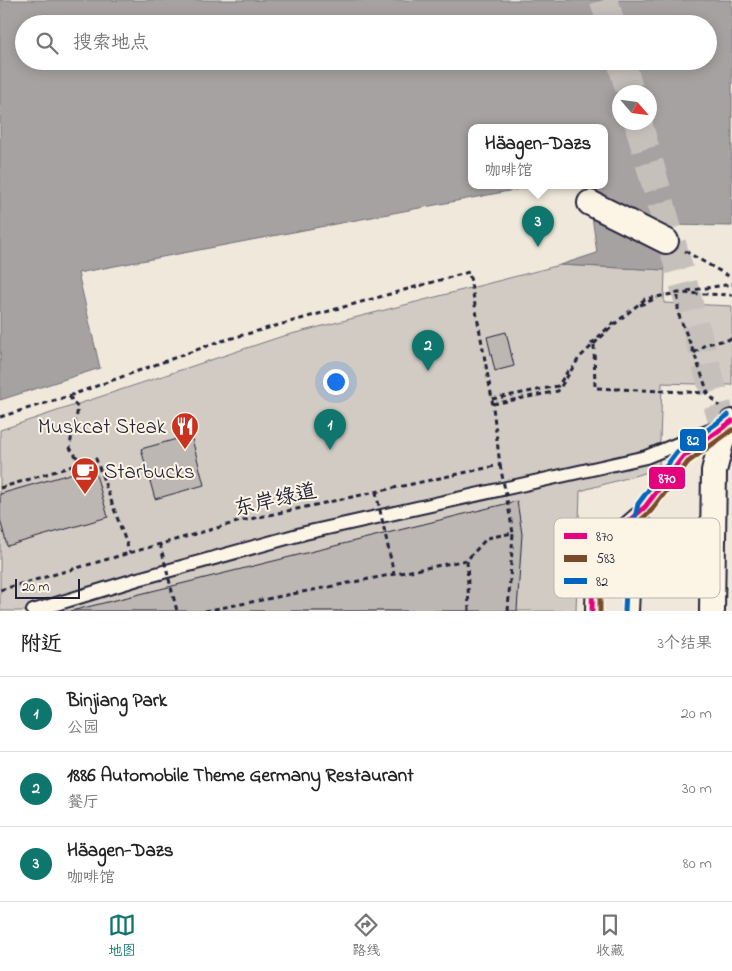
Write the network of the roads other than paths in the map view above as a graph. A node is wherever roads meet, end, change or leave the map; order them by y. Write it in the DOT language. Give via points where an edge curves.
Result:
graph roads {
  1 [pos="590,203"];
  2 [pos="666,241"];
  3 [pos="728,417"];
  4 [pos="645,507"];
  5 [pos="632,518"];
  6 [pos="642,518"];
  7 [pos="713,518"];
  8 [pos="592,598"];
  9 [pos="632,598"];
  10 [pos="712,598"];
  11 [pos="33,611"];
  12 [pos="592,611"];
  13 [pos="632,611"];
  14 [pos="712,611"];
  1 -- 2 [label="street"];
  3 -- 4 [label="lane" via="683,457"];
  3 -- 7 [label="street" via="714,471"];
  3 -- 11 [label="lane" via="646,457 305,533"];
  4 -- 5 [label="lane"];
  4 -- 6 [label="lane"];
  8 -- 12 [label="lane"];
  9 -- 13 [label="lane"];
  10 -- 14 [label="street"];
}
